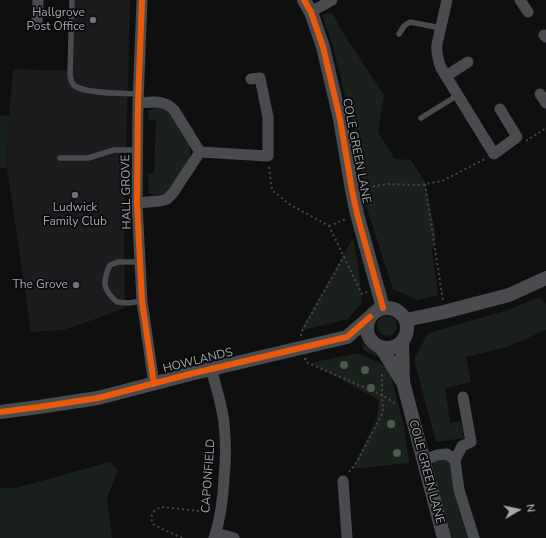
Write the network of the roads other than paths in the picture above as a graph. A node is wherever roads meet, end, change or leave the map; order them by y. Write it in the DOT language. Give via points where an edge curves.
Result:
graph roads {
  1 [pos="38,0"];
  2 [pos="72,0"];
  3 [pos="142,0"];
  4 [pos="332,0"];
  5 [pos="447,0"];
  6 [pos="520,0"];
  7 [pos="308,6"];
  8 [pos="528,12"];
  9 [pos="37,26"];
  10 [pos="441,28"];
  11 [pos="400,34"];
  12 [pos="468,62"];
  13 [pos="446,76"];
  14 [pos="251,79"];
  15 [pos="458,95"];
  16 [pos="138,98"];
  17 [pos="500,109"];
  18 [pos="421,118"];
  19 [pos="137,150"];
  20 [pos="200,152"];
  21 [pos="60,158"];
  22 [pos="136,203"];
  23 [pos="139,262"];
  24 [pos="546,278"];
  25 [pos="142,301"];
  26 [pos="383,308"];
  27 [pos="370,317"];
  28 [pos="406,320"];
  29 [pos="347,337"];
  30 [pos="402,342"];
  31 [pos="381,349"];
  32 [pos="211,369"];
  33 [pos="403,382"];
  34 [pos="154,384"];
  35 [pos="463,397"];
  36 [pos="0,412"];
  37 [pos="455,460"];
  38 [pos="423,461"];
  39 [pos="343,481"];
  40 [pos="215,536"];
  41 [pos="234,538"];
  42 [pos="347,538"];
  43 [pos="444,538"];
  44 [pos="474,538"];
  1 -- 9 [label="street"];
  2 -- 16 [label="lane" via="71,81 76,87 89,91"];
  3 -- 16 [label="street, HALL GROVE"];
  4 -- 7 [label="street"];
  5 -- 10 [label="street"];
  6 -- 8 [label="street"];
  7 -- 26 [label="street, COLE GREEN LANE" via="323,47 340,119 357,214"];
  10 -- 11 [label="lane" via="410,22 404,26"];
  10 -- 13 [label="street" via="436,52"];
  12 -- 13 [label="street"];
  13 -- 15 [label="street"];
  14 -- 20 [label="street" via="260,78 268,118 268,156"];
  15 -- 17 [label="street" via="494,154 517,137"];
  15 -- 18 [label="lane"];
  16 -- 19 [label="street, HALL GROVE"];
  16 -- 20 [label="street" via="169,105"];
  19 -- 21 [label="lane" via="114,150 88,158"];
  19 -- 22 [label="street, HALL GROVE"];
  20 -- 22 [label="street" via="167,198"];
  22 -- 23 [label="street, HALL GROVE"];
  23 -- 25 [label="street, HALL GROVE"];
  23 -- 25 [label="lane" via="118,262 110,265 105,279 107,291 117,302"];
  24 -- 28 [label="street" via="509,295"];
  25 -- 34 [label="street, HALL GROVE"];
  26 -- 27 [label="street"];
  26 -- 28 [label="street" via="402,313"];
  27 -- 29 [label="street, HOWLANDS"];
  27 -- 31 [label="street" via="367,324 369,338"];
  28 -- 30 [label="street" via="407,332"];
  29 -- 31 [label="street, HOWLANDS"];
  29 -- 32 [label="street, HOWLANDS"];
  30 -- 31 [label="street"];
  30 -- 33 [label="street, COLE GREEN LANE"];
  31 -- 33 [label="street, COLE GREEN LANE"];
  32 -- 34 [label="street, HOWLANDS"];
  32 -- 40 [label="street, CAPONFIELD" via="224,421 226,449 223,498"];
  33 -- 38 [label="street, COLE GREEN LANE"];
  34 -- 36 [label="street, HOWLANDS" via="98,398"];
  35 -- 37 [label="street" via="471,442 462,446"];
  37 -- 38 [label="street" via="447,454"];
  37 -- 44 [label="street" via="459,490"];
  38 -- 43 [label="street, COLE GREEN LANE"];
  39 -- 42 [label="street"];
  40 -- 41 [label="street"];
}
